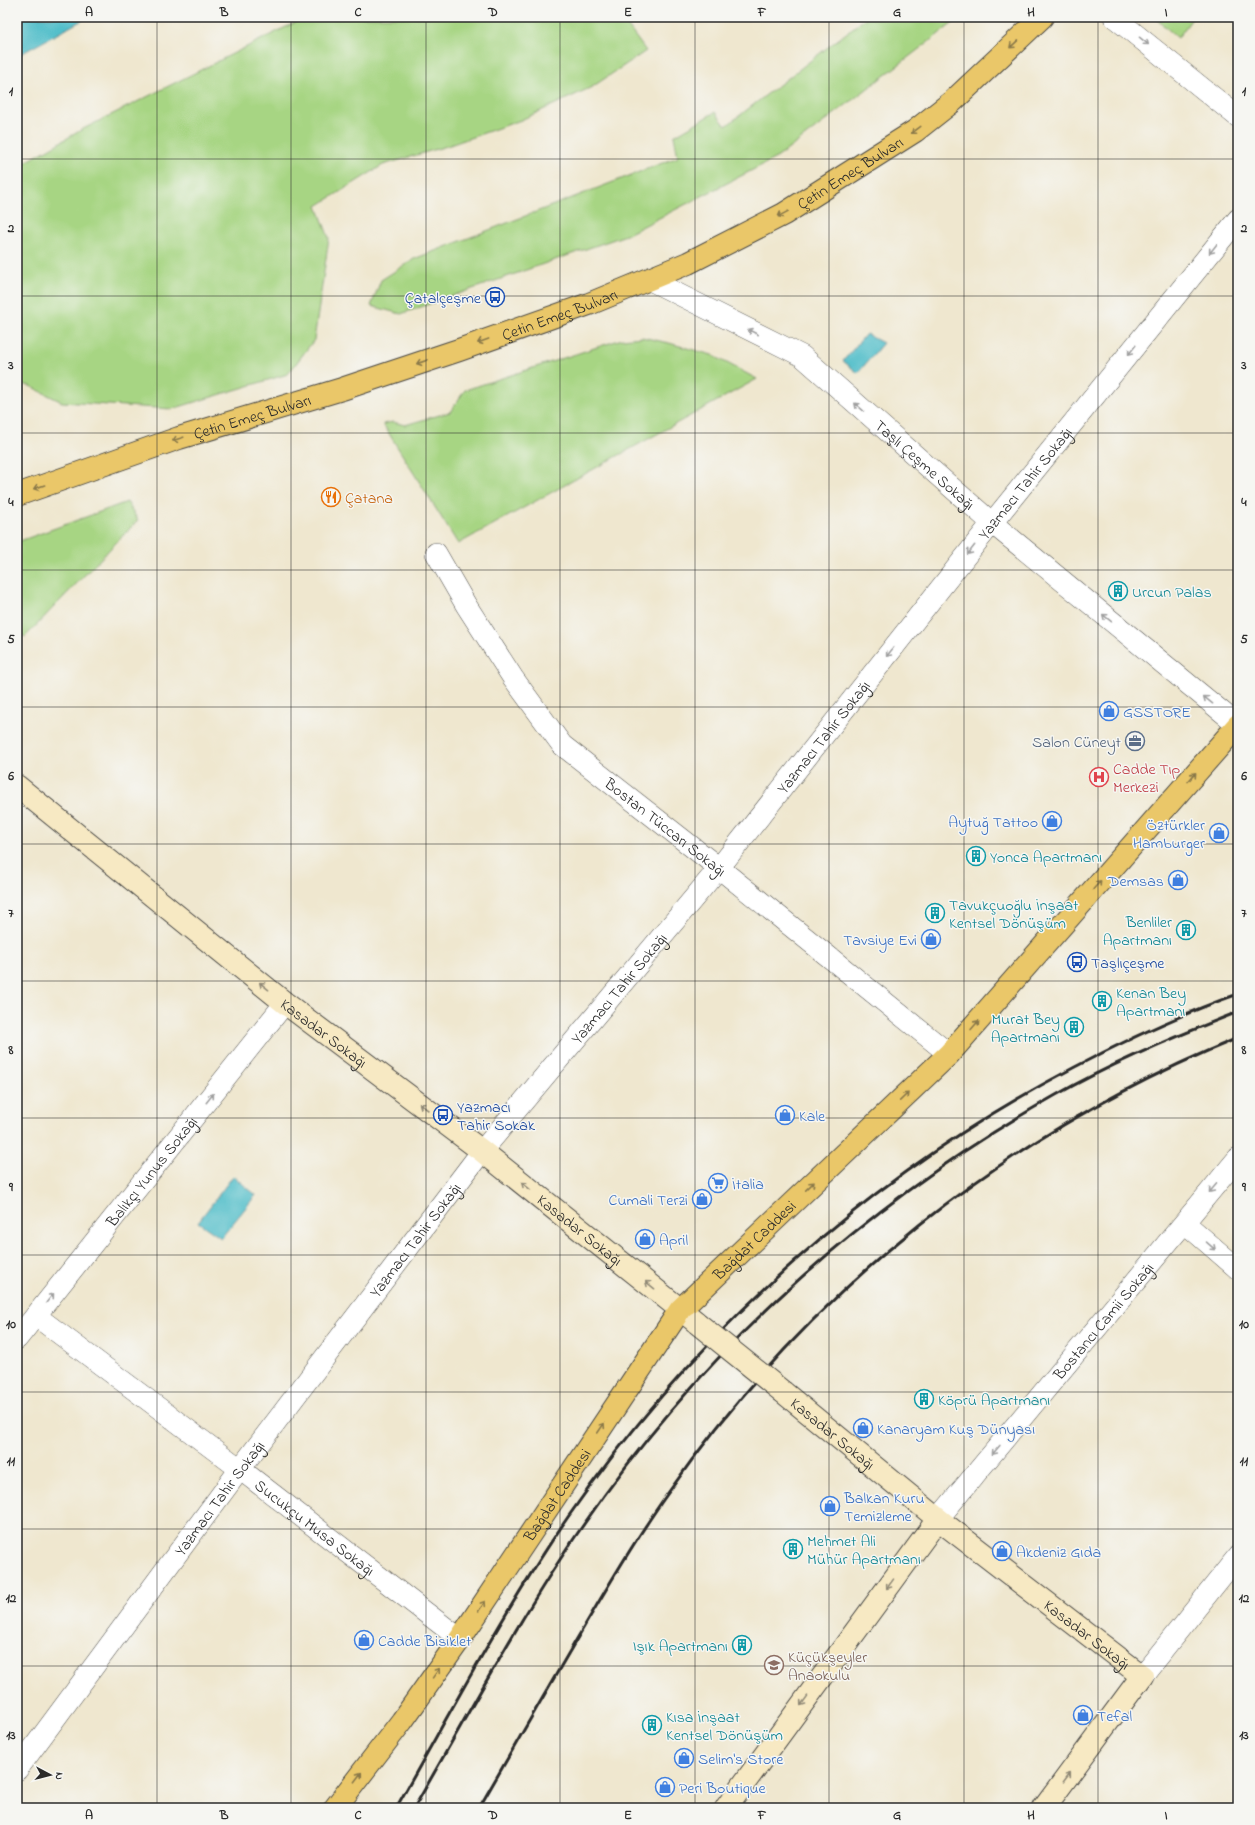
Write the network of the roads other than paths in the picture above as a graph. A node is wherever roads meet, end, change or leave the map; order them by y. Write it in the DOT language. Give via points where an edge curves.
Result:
graph roads {
  1 [pos="1042,17"];
  2 [pos="1114,17"];
  3 [pos="1238,117"];
  4 [pos="1238,219"];
  5 [pos="650,280"];
  6 [pos="17,495"];
  7 [pos="992,523"];
  8 [pos="436,553"];
  9 [pos="1238,725"];
  10 [pos="17,786"];
  11 [pos="719,868"];
  12 [pos="285,1003"];
  13 [pos="949,1054"];
  14 [pos="482,1151"];
  15 [pos="1238,1158"];
  16 [pos="1185,1223"];
  17 [pos="1238,1269"];
  18 [pos="680,1310"];
  19 [pos="36,1316"];
  20 [pos="17,1339"];
  21 [pos="240,1469"];
  22 [pos="938,1519"];
  23 [pos="1238,1556"];
  24 [pos="460,1638"];
  25 [pos="1142,1676"];
  26 [pos="17,1770"];
  27 [pos="335,1808"];
  28 [pos="726,1808"];
  29 [pos="1044,1808"];
  1 -- 5 [label="main road, Çetin Emeç Bulvarı, one-way" via="953,101 915,132 784,214"];
  2 -- 3 [label="street, one-way"];
  4 -- 7 [label="street, Yazmacı Tahir Sokağı, one-way"];
  5 -- 6 [label="main road, Çetin Emeç Bulvarı, one-way" via="444,355 179,438"];
  7 -- 5 [label="street, Taşlı Çeşme Sokağı, one-way" via="802,356"];
  9 -- 7 [label="street, Taşlı Çeşme Sokağı, one-way"];
  7 -- 11 [label="street, Yazmacı Tahir Sokağı, one-way"];
  8 -- 11 [label="street, Bostan Tüccarı Sokağı" via="512,678 562,745"];
  13 -- 9 [label="main road, Bağdat Caddesi, one-way"];
  12 -- 10 [label="main road, Kasadar Sokağı, one-way"];
  11 -- 13 [label="street, Bostan Tüccarı Sokağı"];
  11 -- 14 [label="street, Yazmacı Tahir Sokağı"];
  14 -- 12 [label="main road, Kasadar Sokağı, one-way"];
  19 -- 12 [label="street, Balıkçı Yunus Sokağı, one-way"];
  18 -- 13 [label="main road, Bağdat Caddesi, one-way"];
  18 -- 14 [label="main road, Kasadar Sokağı, one-way"];
  14 -- 21 [label="street, Yazmacı Tahir Sokağı"];
  15 -- 16 [label="street, Bostancı Camii Sokağı, one-way"];
  16 -- 17 [label="street, one-way"];
  16 -- 22 [label="street, Bostancı Camii Sokağı, one-way"];
  18 -- 22 [label="main road, Kasadar Sokağı, bridge"];
  24 -- 18 [label="main road, Bağdat Caddesi, one-way"];
  19 -- 20 [label="street, Balıkçı Yunus Sokağı"];
  19 -- 21 [label="street, Sucukçu Musa Sokağı"];
  21 -- 24 [label="street, Sucukçu Musa Sokağı"];
  21 -- 26 [label="street, Yazmacı Tahir Sokağı"];
  22 -- 25 [label="main road, Kasadar Sokağı"];
  22 -- 28 [label="main road, one-way"];
  23 -- 25 [label="street"];
  27 -- 24 [label="main road, Bağdat Caddesi, one-way" via="402,1721"];
  29 -- 25 [label="main road, one-way"];
}
